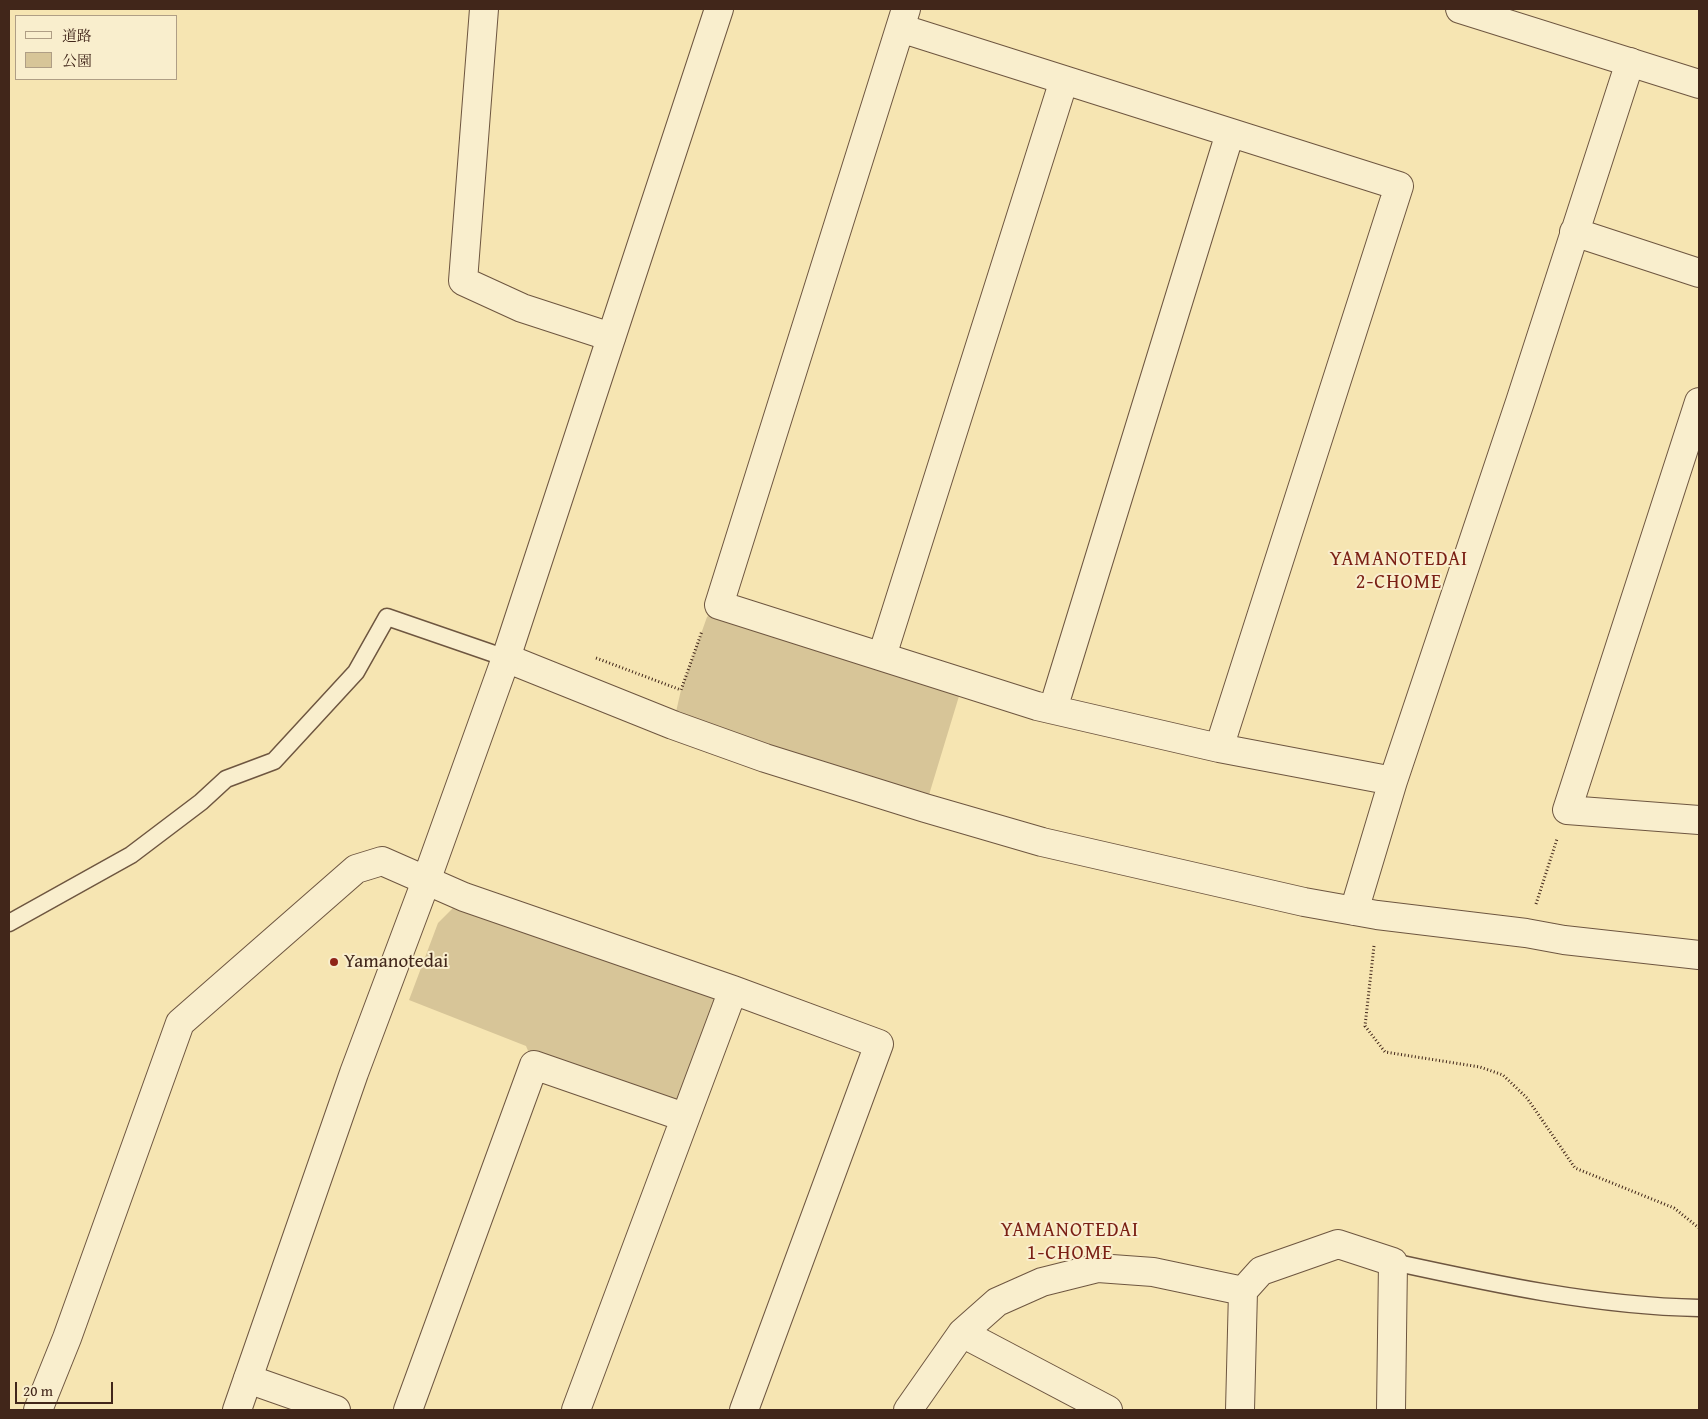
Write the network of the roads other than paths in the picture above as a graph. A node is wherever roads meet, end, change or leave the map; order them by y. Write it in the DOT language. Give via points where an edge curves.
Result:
graph roads {
  1 [pos="484,9"];
  2 [pos="719,9"];
  3 [pos="1460,9"];
  4 [pos="903,18"];
  5 [pos="1630,62"];
  6 [pos="1064,80"];
  7 [pos="1699,84"];
  8 [pos="1230,132"];
  9 [pos="1574,232"];
  10 [pos="1699,274"];
  11 [pos="611,337"];
  12 [pos="1699,402"];
  13 [pos="882,656"];
  14 [pos="506,658"];
  15 [pos="1053,709"];
  16 [pos="1219,748"];
  17 [pos="1393,780"];
  18 [pos="1699,820"];
  19 [pos="426,882"];
  20 [pos="1366,913"];
  21 [pos="9,923"];
  22 [pos="1699,955"];
  23 [pos="732,990"];
  24 [pos="684,1117"];
  25 [pos="1393,1262"];
  26 [pos="1243,1291"];
  27 [pos="1699,1308"];
  28 [pos="962,1333"];
  29 [pos="248,1379"];
  30 [pos="38,1410"];
  31 [pos="237,1410"];
  32 [pos="336,1410"];
  33 [pos="408,1410"];
  34 [pos="576,1410"];
  35 [pos="744,1410"];
  36 [pos="908,1410"];
  37 [pos="1108,1410"];
  38 [pos="1240,1410"];
  39 [pos="1391,1410"];
  1 -- 11 [label="street" via="463,281 522,308"];
  2 -- 11 [label="street"];
  3 -- 5 [label="street"];
  4 -- 6 [label="street"];
  4 -- 13 [label="street" via="719,605"];
  5 -- 7 [label="street"];
  5 -- 9 [label="street"];
  6 -- 8 [label="street"];
  6 -- 13 [label="street"];
  8 -- 15 [label="street"];
  8 -- 16 [label="street" via="1399,186"];
  9 -- 10 [label="street"];
  9 -- 17 [label="street"];
  11 -- 14 [label="street"];
  12 -- 18 [label="street" via="1567,810"];
  13 -- 15 [label="street"];
  14 -- 19 [label="street"];
  14 -- 20 [label="street" via="765,758 925,808 1042,842 1304,902"];
  14 -- 21 [label="lane" via="386,617 356,672 274,761 226,779 131,855"];
  15 -- 16 [label="street"];
  16 -- 17 [label="street"];
  17 -- 20 [label="street"];
  19 -- 23 [label="street"];
  19 -- 29 [label="street" via="354,1073"];
  19 -- 30 [label="street" via="382,861 356,869 180,1023"];
  20 -- 22 [label="street"];
  23 -- 24 [label="street"];
  23 -- 35 [label="street" via="879,1044"];
  24 -- 33 [label="street" via="534,1065"];
  24 -- 34 [label="street"];
  25 -- 26 [label="street" via="1338,1244 1261,1271"];
  25 -- 27 [label="lane" via="1558,1296"];
  25 -- 39 [label="street"];
  26 -- 28 [label="street" via="1153,1272 1098,1268 1042,1282 997,1302"];
  26 -- 38 [label="street"];
  28 -- 36 [label="street"];
  28 -- 37 [label="street"];
  29 -- 31 [label="street"];
  29 -- 32 [label="street"];
}
